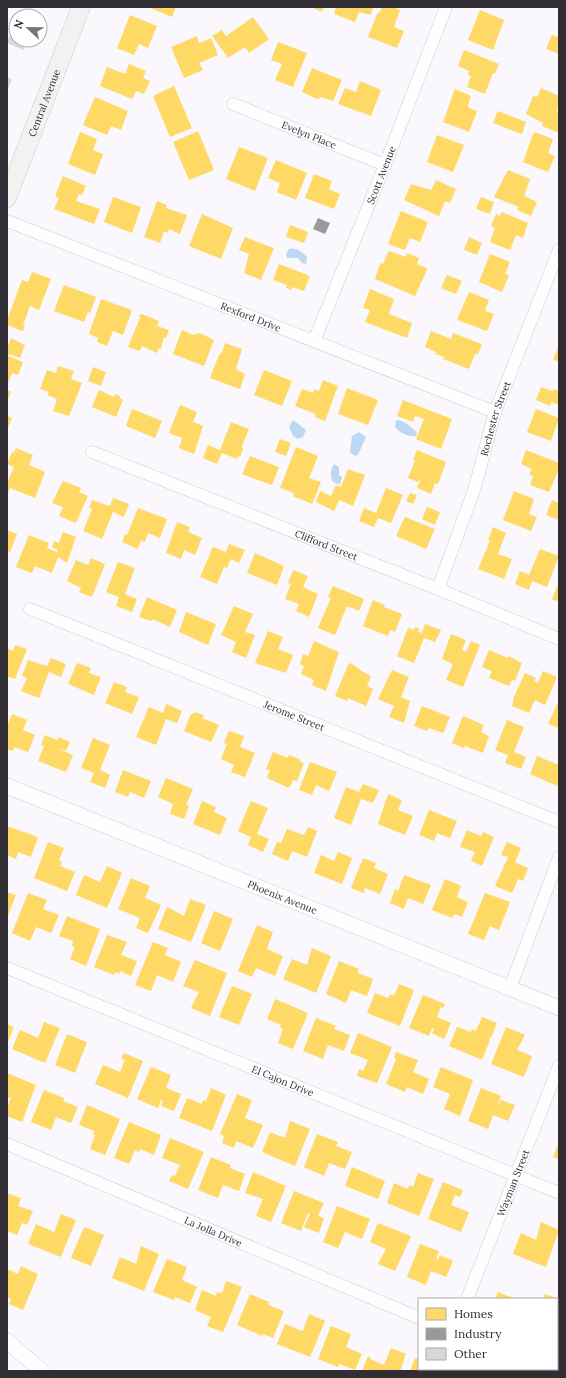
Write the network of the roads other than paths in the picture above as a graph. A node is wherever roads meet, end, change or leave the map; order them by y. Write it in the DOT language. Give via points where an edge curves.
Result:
graph roads {
  1 [pos="82,7"];
  2 [pos="446,7"];
  3 [pos="233,104"];
  4 [pos="386,165"];
  5 [pos="7,198"];
  6 [pos="7,222"];
  7 [pos="559,250"];
  8 [pos="314,341"];
  9 [pos="495,412"];
  10 [pos="92,452"];
  11 [pos="438,588"];
  12 [pos="30,609"];
  13 [pos="559,639"];
  14 [pos="7,786"];
  15 [pos="559,822"];
  16 [pos="559,857"];
  17 [pos="7,968"];
  18 [pos="510,988"];
  19 [pos="559,1008"];
  20 [pos="559,1066"];
  21 [pos="7,1144"];
  22 [pos="516,1175"];
  23 [pos="559,1193"];
  24 [pos="467,1298"];
  25 [pos="418,1318"];
  26 [pos="7,1341"];
  27 [pos="42,1371"];
  1 -- 5 [label="main road, Central Avenue"];
  2 -- 4 [label="street, Scott Avenue"];
  3 -- 4 [label="street, Evelyn Place"];
  4 -- 8 [label="street, Scott Avenue"];
  6 -- 8 [label="street, Rexford Drive"];
  7 -- 9 [label="street, Rochester Street"];
  8 -- 9 [label="street, Rexford Drive"];
  9 -- 11 [label="street, Rochester Street" via="475,487"];
  10 -- 11 [label="street, Clifford Street"];
  11 -- 13 [label="street, Clifford Street"];
  12 -- 15 [label="street, Jerome Street"];
  14 -- 18 [label="street, Phoenix Avenue"];
  16 -- 18 [label="street"];
  17 -- 22 [label="street, El Cajon Drive"];
  18 -- 19 [label="street, Phoenix Avenue"];
  20 -- 22 [label="street, Wayman Street"];
  21 -- 25 [label="street, La Jolla Drive"];
  22 -- 23 [label="street, El Cajon Drive"];
  22 -- 24 [label="street, Wayman Street"];
  26 -- 27 [label="street"];
}
